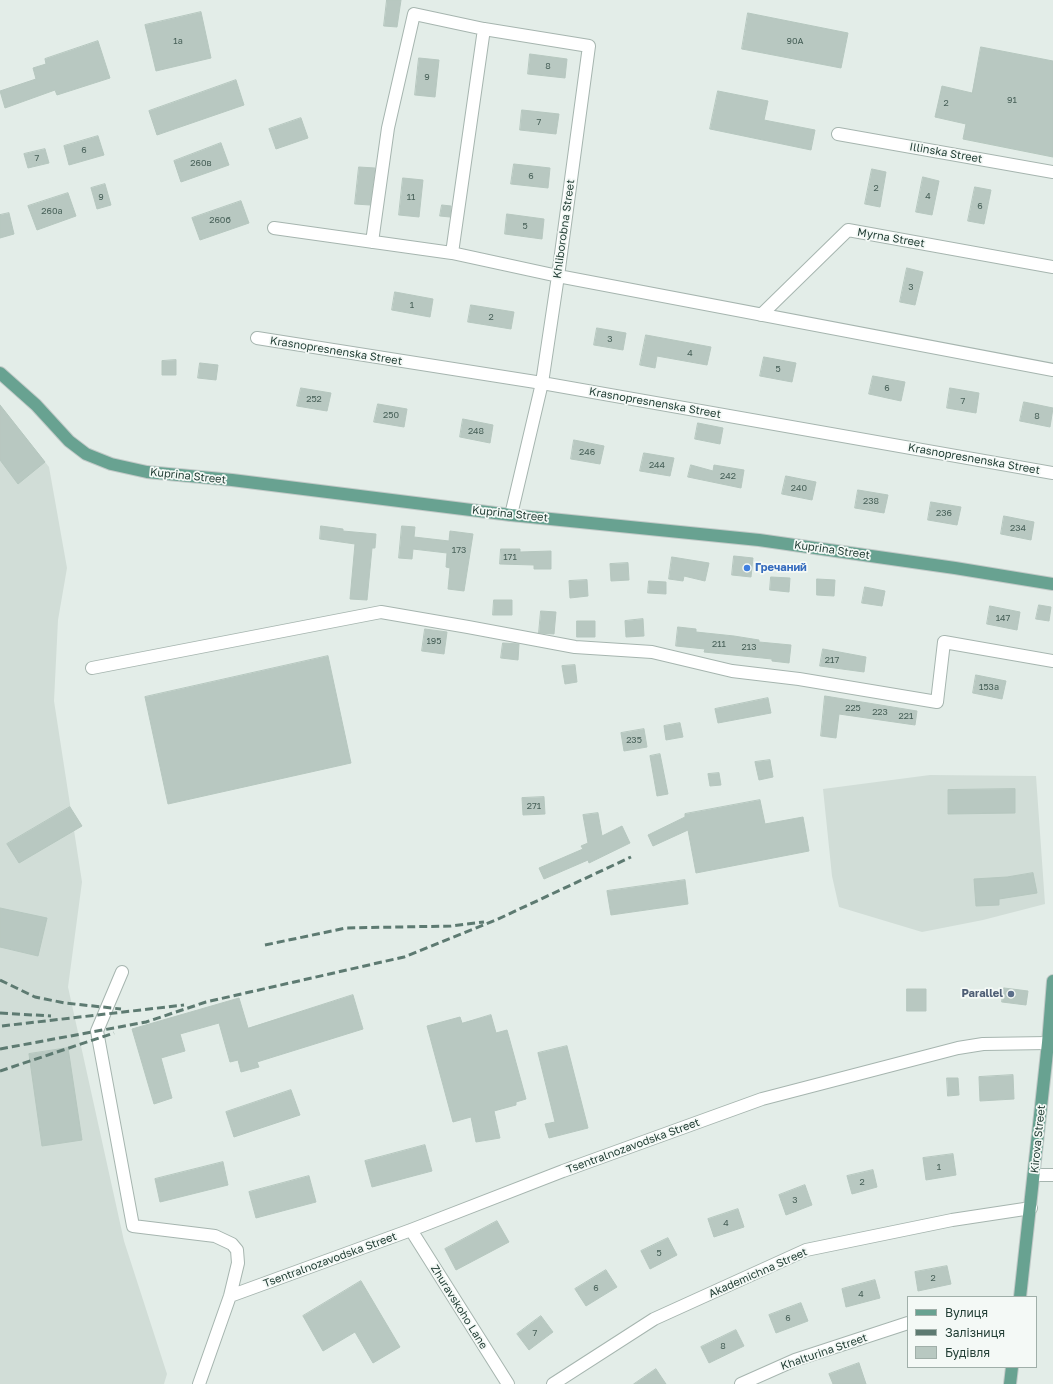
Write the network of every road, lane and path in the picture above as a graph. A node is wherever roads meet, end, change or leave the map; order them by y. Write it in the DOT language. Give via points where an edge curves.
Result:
graph roads {
  1 [pos="484,29"];
  2 [pos="838,134"];
  3 [pos="1053,172"];
  4 [pos="274,228"];
  5 [pos="372,242"];
  6 [pos="452,253"];
  7 [pos="1053,267"];
  8 [pos="558,276"];
  9 [pos="761,315"];
  10 [pos="257,338"];
  11 [pos="1053,370"];
  12 [pos="0,373"];
  13 [pos="542,383"];
  14 [pos="1053,473"];
  15 [pos="511,515"];
  16 [pos="1053,584"];
  17 [pos="1053,661"];
  18 [pos="92,668"];
  19 [pos="122,972"];
  20 [pos="1053,981"];
  21 [pos="1048,1043"];
  22 [pos="1034,1175"];
  23 [pos="1053,1175"];
  24 [pos="1031,1208"];
  25 [pos="411,1230"];
  26 [pos="230,1296"];
  27 [pos="1019,1296"];
  28 [pos="907,1323"];
  29 [pos="1012,1368"];
  30 [pos="200,1384"];
  31 [pos="508,1384"];
  32 [pos="553,1384"];
  33 [pos="741,1384"];
  34 [pos="1010,1384"];
  1 -- 5 [label="street, Khliborobna Street" via="414,14 388,128"];
  1 -- 6 [label="street"];
  1 -- 8 [label="street, Khliborobna Street" via="589,46"];
  2 -- 3 [label="street, Illinska Street"];
  4 -- 5 [label="street"];
  5 -- 6 [label="street"];
  6 -- 8 [label="street"];
  7 -- 9 [label="street, Myrna Street" via="848,230"];
  8 -- 9 [label="street"];
  8 -- 13 [label="street, Khliborobna Street"];
  9 -- 11 [label="street"];
  10 -- 13 [label="street, Krasnopresnenska Street"];
  12 -- 15 [label="main road, Kuprina Street" via="36,405 69,441 86,454 111,464 147,472 232,480"];
  13 -- 14 [label="street, Krasnopresnenska Street"];
  13 -- 15 [label="street, Khliborobna Street"];
  15 -- 16 [label="main road, Kuprina Street" via="759,540"];
  17 -- 18 [label="street" via="944,642 937,702 799,679 732,671 652,652 575,647 381,612"];
  19 -- 26 [label="street" via="98,1031 133,1226 215,1236 232,1244 237,1250 238,1263"];
  20 -- 21 [label="main road, Kirova Street"];
  21 -- 22 [label="main road, Kirova Street"];
  21 -- 25 [label="street, Tsentralnozavodska Street" via="983,1044 958,1048 762,1099"];
  22 -- 23 [label="street"];
  22 -- 24 [label="main road, Kirova Street"];
  24 -- 27 [label="main road, Kirova Street"];
  24 -- 32 [label="street, Akademichna Street" via="952,1220 806,1250 654,1319"];
  25 -- 26 [label="street, Tsentralnozavodska Street"];
  25 -- 31 [label="street, Zhuravskoho Lane"];
  26 -- 30 [label="street"];
  28 -- 33 [label="street, Khalturina Street" via="794,1360"];
  29 -- 34 [label="main road"];
}
